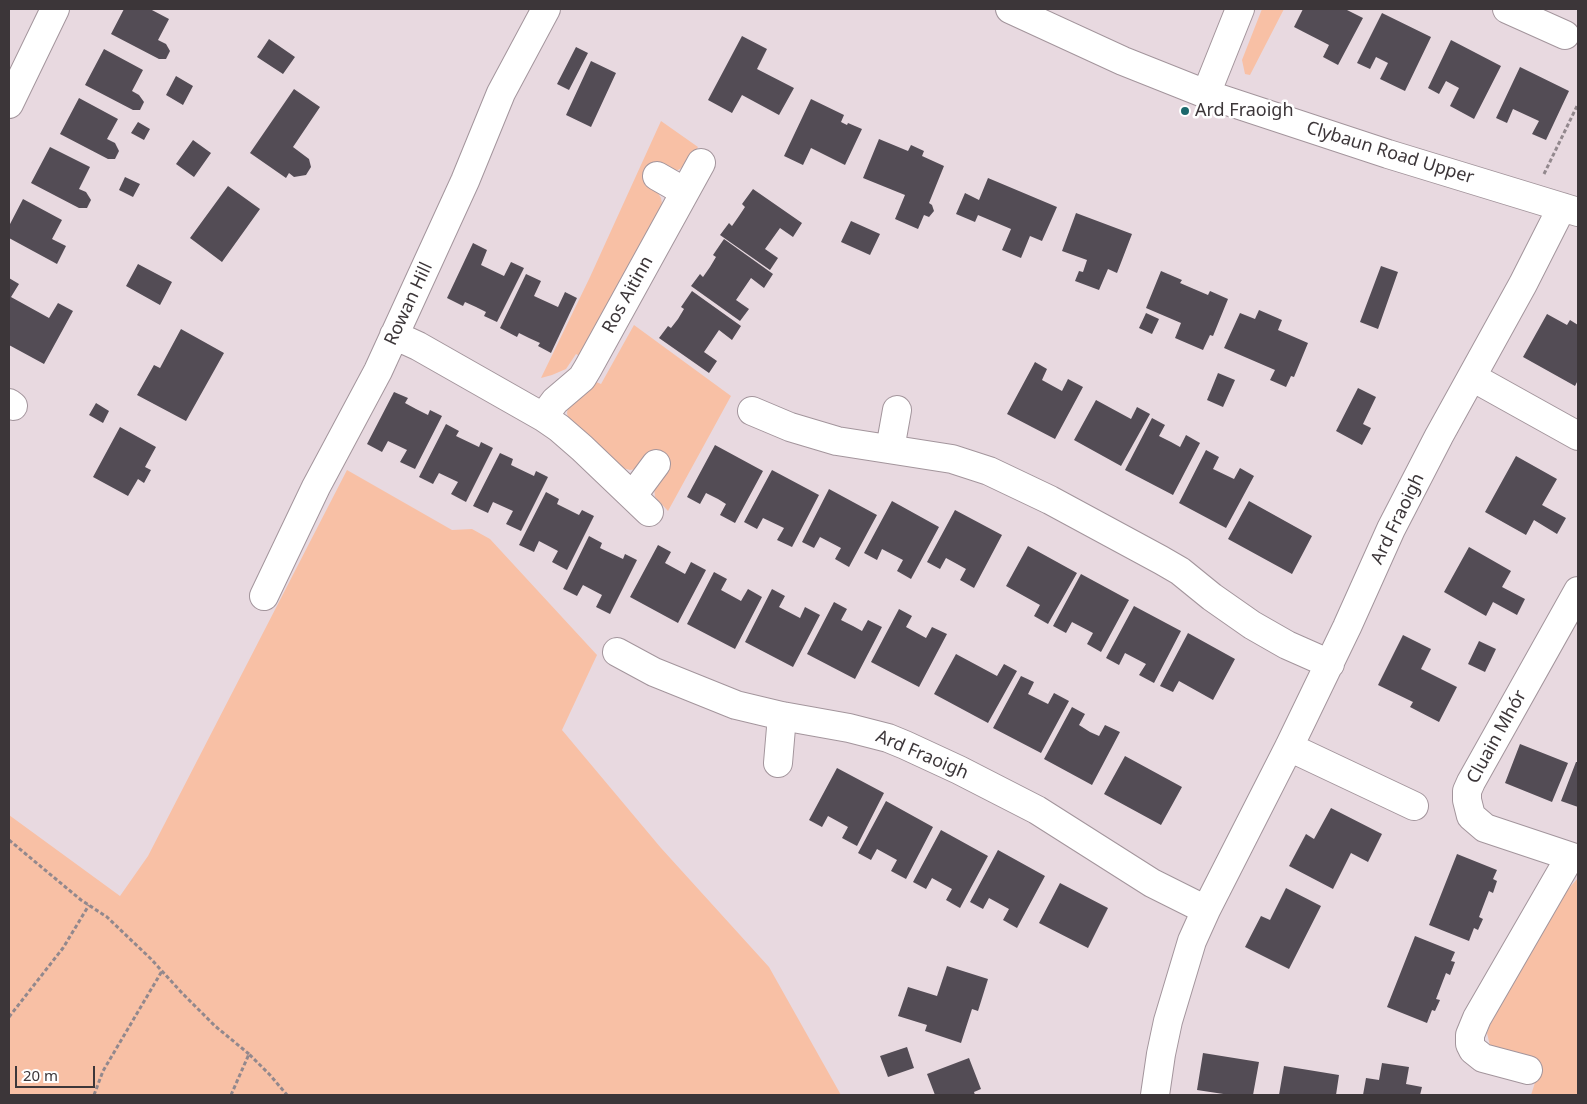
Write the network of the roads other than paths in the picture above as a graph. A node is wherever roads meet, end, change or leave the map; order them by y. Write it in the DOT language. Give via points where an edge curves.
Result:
graph roads {
  1 [pos="55,9"];
  2 [pos="546,9"];
  3 [pos="1010,9"];
  4 [pos="1240,9"];
  5 [pos="1508,9"];
  6 [pos="1565,35"];
  7 [pos="1206,94"];
  8 [pos="9,104"];
  9 [pos="701,163"];
  10 [pos="657,176"];
  11 [pos="685,192"];
  12 [pos="1570,210"];
  13 [pos="394,335"];
  14 [pos="1472,377"];
  15 [pos="897,410"];
  16 [pos="752,411"];
  17 [pos="543,417"];
  18 [pos="1578,436"];
  19 [pos="890,449"];
  20 [pos="656,464"];
  21 [pos="1578,591"];
  22 [pos="264,596"];
  23 [pos="617,652"];
  24 [pos="1330,664"];
  25 [pos="782,716"];
  26 [pos="1289,747"];
  27 [pos="778,763"];
  28 [pos="1414,806"];
  29 [pos="1574,858"];
  30 [pos="1206,910"];
  31 [pos="1528,1070"];
  32 [pos="1155,1095"];
  1 -- 8 [label="street"];
  2 -- 13 [label="street, Rowan Hill" via="501,93 465,181"];
  3 -- 7 [label="street, Clybaun Road Upper" via="1114,57"];
  4 -- 7 [label="street"];
  5 -- 6 [label="street"];
  7 -- 12 [label="street, Clybaun Road Upper"];
  9 -- 11 [label="street, Ros Aitinn"];
  10 -- 11 [label="street"];
  11 -- 17 [label="street, Ros Aitinn" via="582,378 555,401"];
  12 -- 14 [label="street, Ard Fraoigh" via="1523,284"];
  13 -- 17 [label="street"];
  13 -- 22 [label="street, Rowan Hill"];
  14 -- 18 [label="street"];
  14 -- 24 [label="street, Ard Fraoigh" via="1391,529"];
  15 -- 19 [label="street"];
  16 -- 19 [label="street" via="837,441"];
  17 -- 20 [label="street" via="565,433 641,504"];
  19 -- 24 [label="street" via="952,459 989,471 1050,500 1180,571 1212,597 1268,634"];
  21 -- 29 [label="street, Cluain Mhór" via="1467,791 1471,816 1485,828"];
  23 -- 25 [label="street, Ard Fraoigh" via="717,699"];
  24 -- 26 [label="street, Ard Fraoigh"];
  25 -- 27 [label="street"];
  25 -- 30 [label="street, Ard Fraoigh" via="849,728 905,745 1037,810 1152,883"];
  26 -- 28 [label="street"];
  26 -- 30 [label="street, Ard Fraoigh"];
  29 -- 31 [label="street, Cluain Mhór" via="1477,1018 1470,1035 1473,1050 1483,1058"];
  30 -- 32 [label="street, Ard Fraoigh" via="1189,950 1168,1022"];
}
